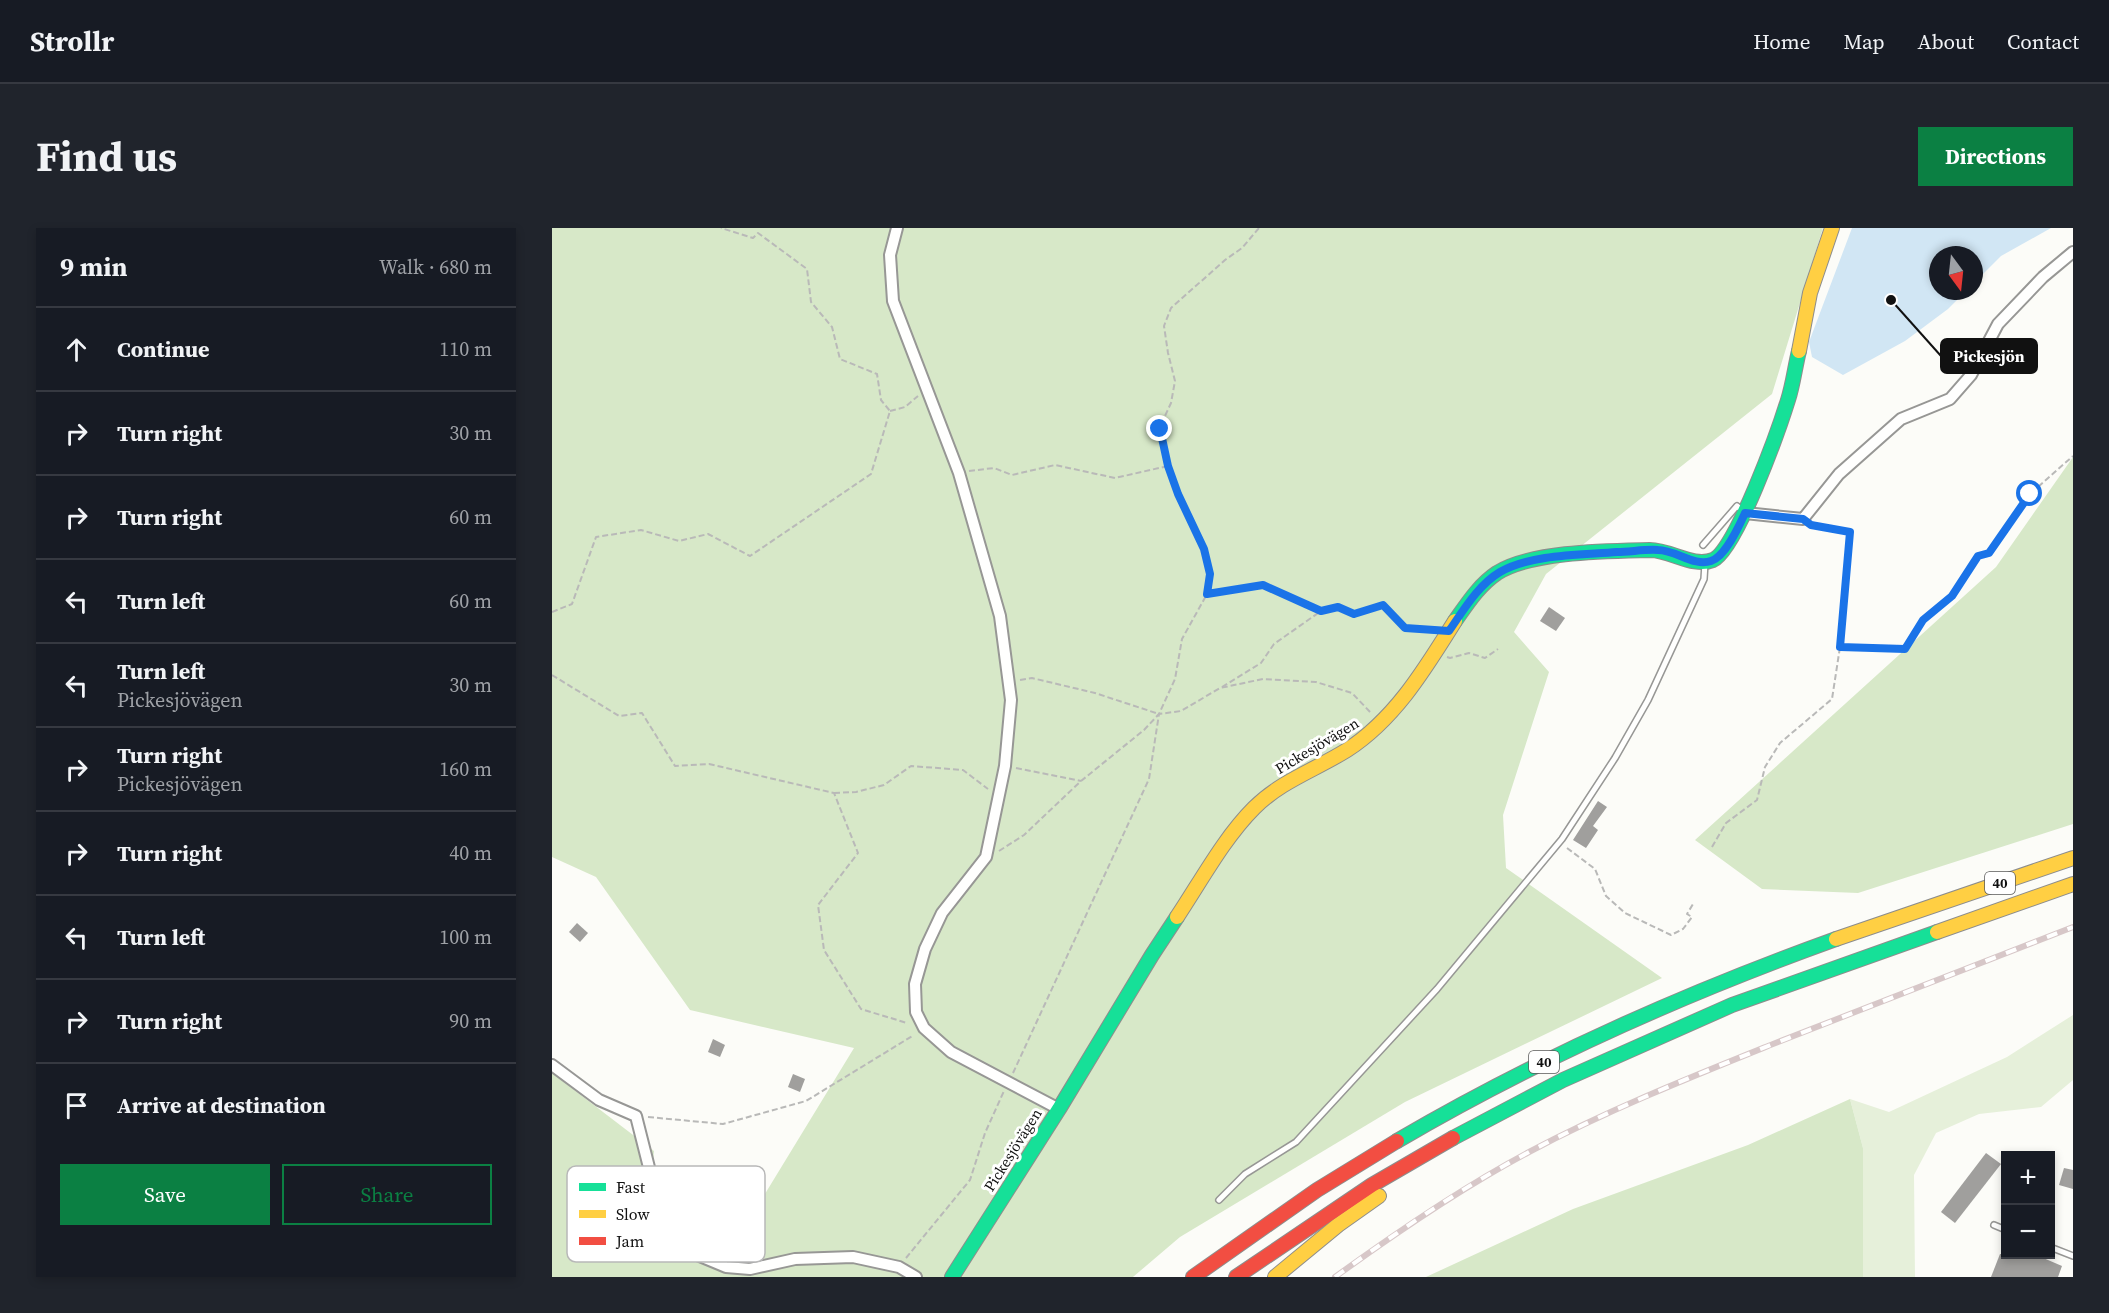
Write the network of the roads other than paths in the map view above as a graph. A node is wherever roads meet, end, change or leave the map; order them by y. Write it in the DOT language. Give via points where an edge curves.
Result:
graph roads {
  1 [pos="897,228"];
  2 [pos="1832,228"];
  3 [pos="2073,252"];
  4 [pos="1745,513"];
  5 [pos="1703,545"];
  6 [pos="1705,562"];
  7 [pos="2073,858"];
  8 [pos="2073,884"];
  9 [pos="552,1065"];
  10 [pos="1059,1109"];
  11 [pos="1505,1110"];
  12 [pos="649,1166"];
  13 [pos="1219,1200"];
  14 [pos="1994,1225"];
  15 [pos="2001,1228"];
  16 [pos="2055,1249"];
  17 [pos="2073,1256"];
  18 [pos="714,1262"];
  19 [pos="916,1277"];
  20 [pos="952,1277"];
  21 [pos="1193,1277"];
  22 [pos="1236,1277"];
  23 [pos="1275,1277"];
  1 -- 10 [label="street" via="890,255 893,301 959,472 1000,616 1011,700 1005,766 986,857 942,913 925,949 915,984 916,1012 924,1028 951,1052"];
  2 -- 4 [label="main road" via="1810,293 1789,399"];
  3 -- 4 [label="street" via="1998,324 1971,375 1950,399 1901,419 1839,474 1803,519"];
  4 -- 5 [label="lane" via="1737,506"];
  4 -- 6 [label="main road" via="1727,546 1716,558"];
  6 -- 10 [label="main road, Pickesjövägen" via="1660,550 1585,555 1523,563 1487,582 1391,714 1346,750 1284,783 1235,830 1152,955"];
  6 -- 13 [label="lane" via="1704,579 1648,700 1616,758 1562,839 1437,989 1296,1142 1245,1174"];
  7 -- 21 [label="main road, 40" via="1720,982 1642,1015 1451,1110 1281,1214"];
  8 -- 11 [label="main road, 40" via="1732,1005"];
  9 -- 12 [label="street" via="599,1100 636,1116"];
  10 -- 20 [label="main road, Pickesjövägen"];
  11 -- 22 [label="main road, 40" via="1372,1185"];
  11 -- 23 [label="main road" via="1338,1225"];
  14 -- 15 [label="lane"];
  16 -- 17 [label="lane"];
  18 -- 19 [label="street" via="750,1269 795,1259 853,1257 899,1267"];
}
